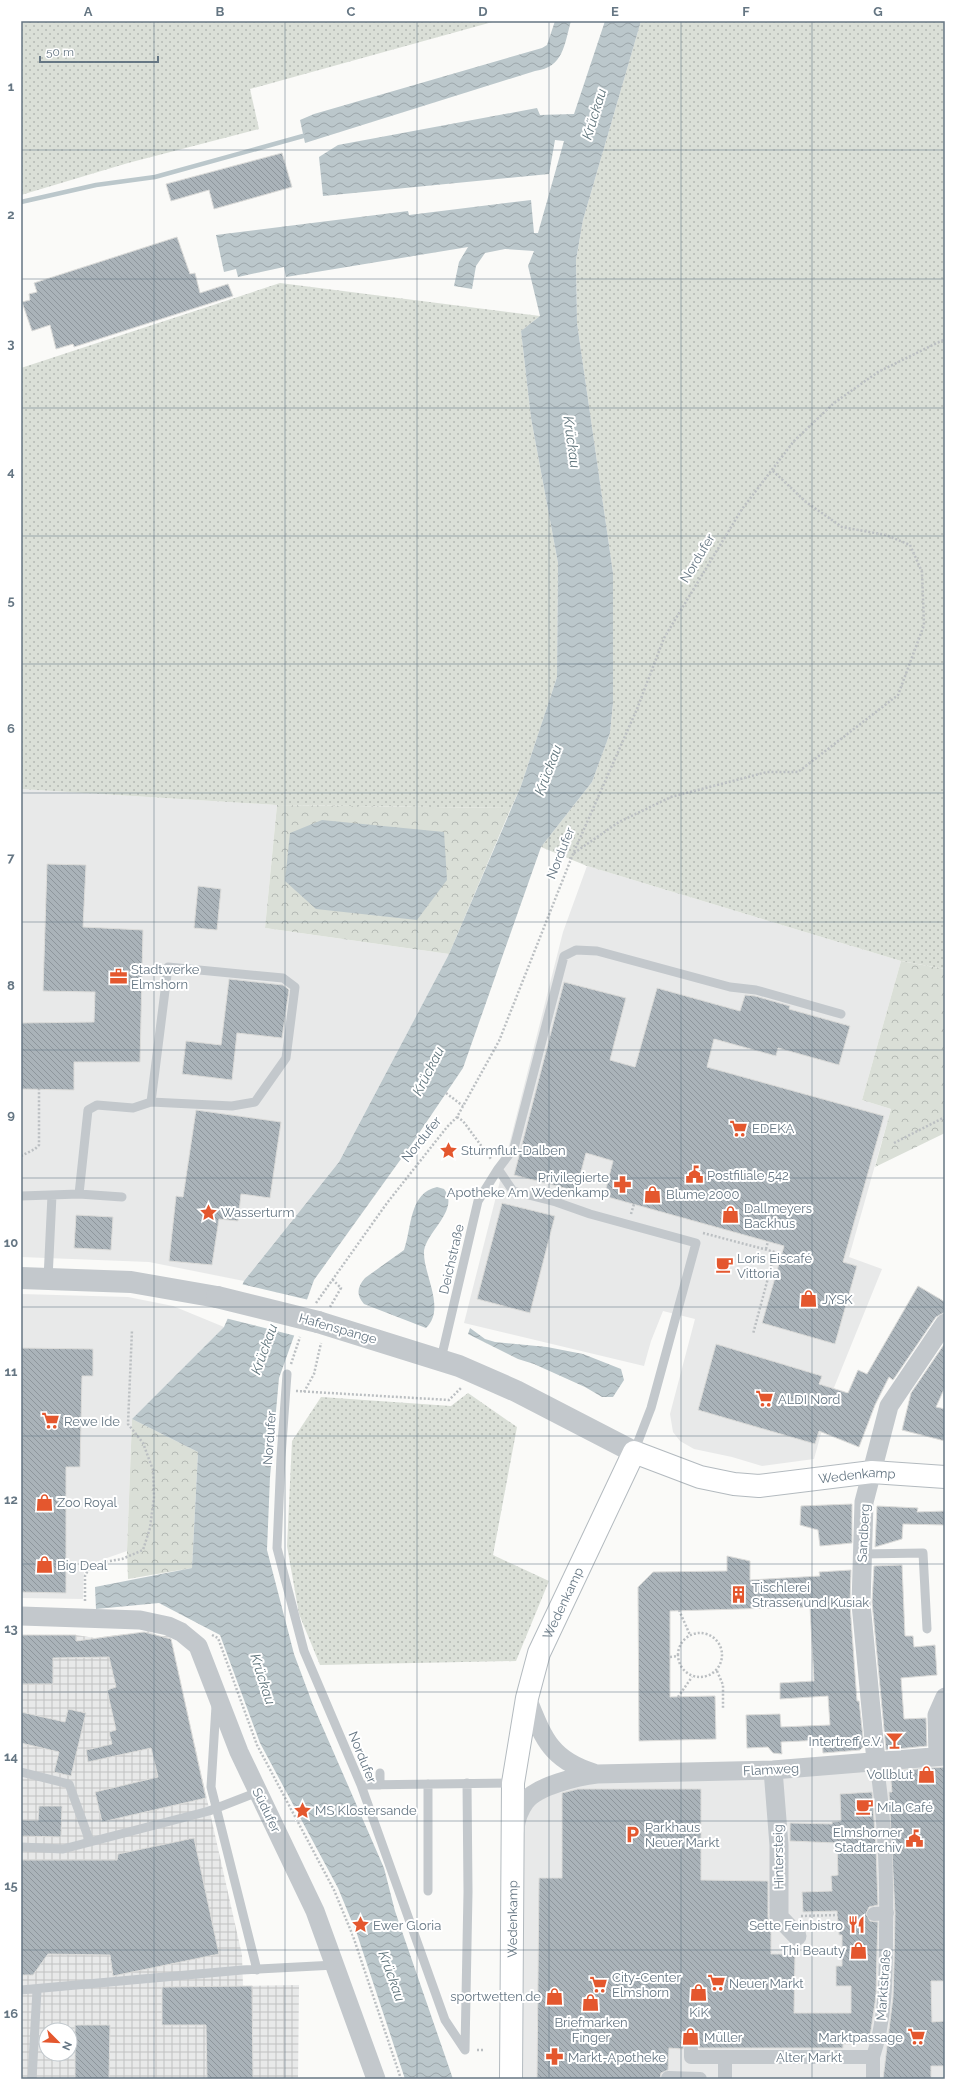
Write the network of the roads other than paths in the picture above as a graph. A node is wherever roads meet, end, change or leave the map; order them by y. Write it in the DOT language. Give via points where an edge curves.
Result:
graph roads {
  1 [pos="841,1014"];
  2 [pos="151,1102"];
  3 [pos="498,1168"];
  4 [pos="79,1194"];
  5 [pos="52,1195"];
  6 [pos="21,1196"];
  7 [pos="122,1197"];
  8 [pos="21,1278"];
  9 [pos="48,1279"];
  10 [pos="945,1323"];
  11 [pos="440,1359"];
  12 [pos="287,1374"];
  13 [pos="634,1452"];
  14 [pos="872,1472"];
  15 [pos="945,1477"];
  16 [pos="862,1554"];
  17 [pos="21,1616"];
  18 [pos="928,1629"];
  19 [pos="217,1693"];
  20 [pos="945,1697"];
  21 [pos="527,1698"];
  22 [pos="941,1756"];
  23 [pos="876,1761"];
  24 [pos="773,1770"];
  25 [pos="21,1772"];
  26 [pos="380,1773"];
  27 [pos="597,1774"];
  28 [pos="467,1783"];
  29 [pos="513,1783"];
  30 [pos="428,1784"];
  31 [pos="360,1785"];
  32 [pos="380,1785"];
  33 [pos="258,1792"];
  34 [pos="216,1808"];
  35 [pos="90,1842"];
  36 [pos="512,1846"];
  37 [pos="21,1847"];
  38 [pos="428,1891"];
  39 [pos="797,1936"];
  40 [pos="335,1965"];
  41 [pos="256,1970"];
  42 [pos="21,1990"];
  43 [pos="37,1990"];
  44 [pos="691,2049"];
  45 [pos="720,2054"];
  46 [pos="880,2054"];
  47 [pos="668,2078"];
  48 [pos="32,2079"];
  49 [pos="376,2079"];
  50 [pos="511,2079"];
  51 [pos="700,2079"];
  52 [pos="725,2079"];
  53 [pos="873,2079"];
  1 -- 3 [label="lane, Deichstraße" via="597,951 576,950 564,956 514,1148"];
  2 -- 2 [label="lane" via="168,967 283,978 295,987 286,1058 255,1102 232,1106"];
  2 -- 4 [label="lane" via="132,1108 97,1105 88,1110"];
  3 -- 11 [label="lane, Deichstraße" via="478,1201"];
  3 -- 13 [label="lane" via="513,1191 696,1243 651,1408"];
  4 -- 5 [label="lane"];
  4 -- 7 [label="lane"];
  5 -- 6 [label="lane"];
  5 -- 9 [label="lane"];
  8 -- 9 [label="street, Hafenspange"];
  9 -- 11 [label="street, Hafenspange, bridge" via="131,1282 218,1297 314,1326"];
  10 -- 14 [label="street, Sandberg" via="889,1406"];
  11 -- 13 [label="street, Hafenspange" via="516,1391"];
  12 -- 31 [label="lane, Nordufer" via="280,1458 277,1548 304,1651"];
  13 -- 14 [label="main road, Wedenkamp" via="700,1477 734,1484 759,1486"];
  13 -- 21 [label="main road, Wedenkamp" via="539,1653"];
  14 -- 15 [label="main road, Wedenkamp"];
  14 -- 16 [label="street, Sandberg" via="864,1502"];
  16 -- 18 [label="lane" via="923,1554"];
  16 -- 23 [label="street, Sandberg" via="861,1604"];
  17 -- 19 [label="street, Südufer" via="89,1612 168,1626 181,1632 198,1646"];
  19 -- 33 [label="street, Südufer" via="238,1752"];
  19 -- 34 [label="lane" via="211,1787"];
  20 -- 22 [label="street" via="937,1715"];
  21 -- 27 [label="street, Flamweg" via="544,1737 559,1757 573,1766"];
  21 -- 29 [label="main road, Wedenkamp"];
  22 -- 23 [label="street, Flamweg"];
  23 -- 24 [label="street, Flamweg"];
  23 -- 46 [label="street, Marktstraße" via="881,1795 880,1913 886,1993 879,2039"];
  24 -- 27 [label="street, Flamweg"];
  24 -- 39 [label="street, Hintersteig" via="779,1845 778,1917"];
  25 -- 35 [label="lane" via="69,1784"];
  26 -- 32 [label="lane"];
  27 -- 36 [label="street, Flamweg" via="572,1778 536,1793 525,1801 516,1821"];
  28 -- 29 [label="lane"];
  28 -- 30 [label="lane"];
  28 -- 31 [label="lane, Nordufer" via="465,2050 445,2020"];
  29 -- 36 [label="main road, Wedenkamp"];
  30 -- 32 [label="lane"];
  30 -- 38 [label="lane"];
  31 -- 32 [label="lane"];
  33 -- 34 [label="lane"];
  33 -- 40 [label="street, Südufer" via="315,1911"];
  34 -- 35 [label="lane"];
  34 -- 41 [label="lane"];
  35 -- 37 [label="lane" via="63,1849"];
  36 -- 50 [label="main road, Wedenkamp"];
  40 -- 41 [label="lane"];
  40 -- 49 [label="street, Südufer"];
  41 -- 43 [label="lane"];
  42 -- 43 [label="lane"];
  43 -- 48 [label="lane"];
  44 -- 45 [label="street, Alter Markt" via="691,2057"];
  45 -- 46 [label="street, Alter Markt"];
  45 -- 52 [label="street"];
  46 -- 53 [label="street"];
  47 -- 51 [label="street"];
}
